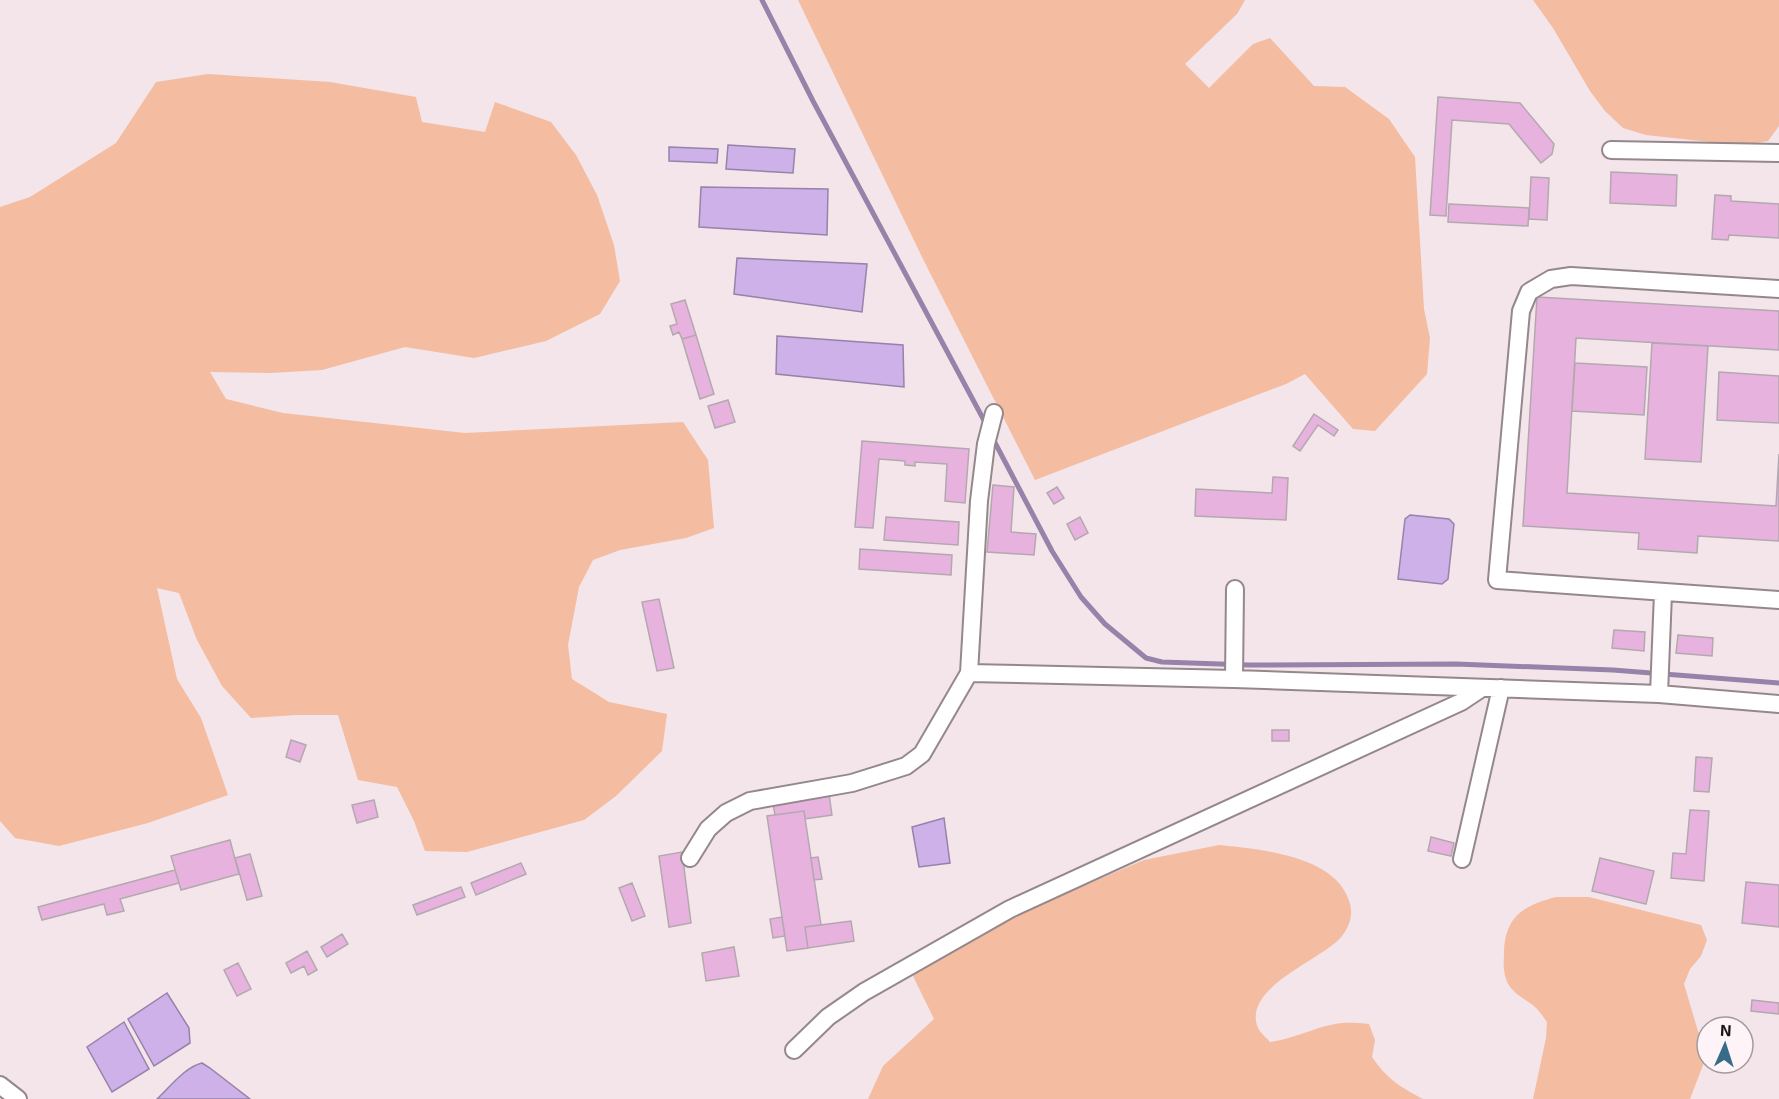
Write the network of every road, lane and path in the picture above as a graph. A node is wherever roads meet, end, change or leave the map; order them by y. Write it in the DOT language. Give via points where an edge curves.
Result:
graph roads {
  1 [pos="1611,150"];
  2 [pos="1779,153"];
  3 [pos="1779,289"];
  4 [pos="994,413"];
  5 [pos="1235,589"];
  6 [pos="1663,593"];
  7 [pos="1779,600"];
  8 [pos="1234,669"];
  9 [pos="969,674"];
  10 [pos="1660,680"];
  11 [pos="1482,688"];
  12 [pos="1501,688"];
  13 [pos="1779,704"];
  14 [pos="690,858"];
  15 [pos="1462,859"];
  16 [pos="794,1050"];
  17 [pos="0,1084"];
  18 [pos="18,1099"];
  1 -- 2 [label="street"];
  3 -- 6 [label="street" via="1571,276 1551,279 1529,292 1521,311 1516,440 1497,580"];
  4 -- 9 [label="street" via="979,501"];
  5 -- 8 [label="street"];
  6 -- 7 [label="street"];
  6 -- 10 [label="street"];
  8 -- 9 [label="street"];
  8 -- 11 [label="street"];
  9 -- 14 [label="street" via="922,753 906,765 852,783 750,801 726,813 708,829"];
  10 -- 12 [label="street"];
  10 -- 13 [label="street"];
  11 -- 12 [label="street"];
  11 -- 16 [label="street" via="1461,702 1010,909 864,992 828,1017"];
  12 -- 15 [label="street"];
  17 -- 18 [label="street"];
}
